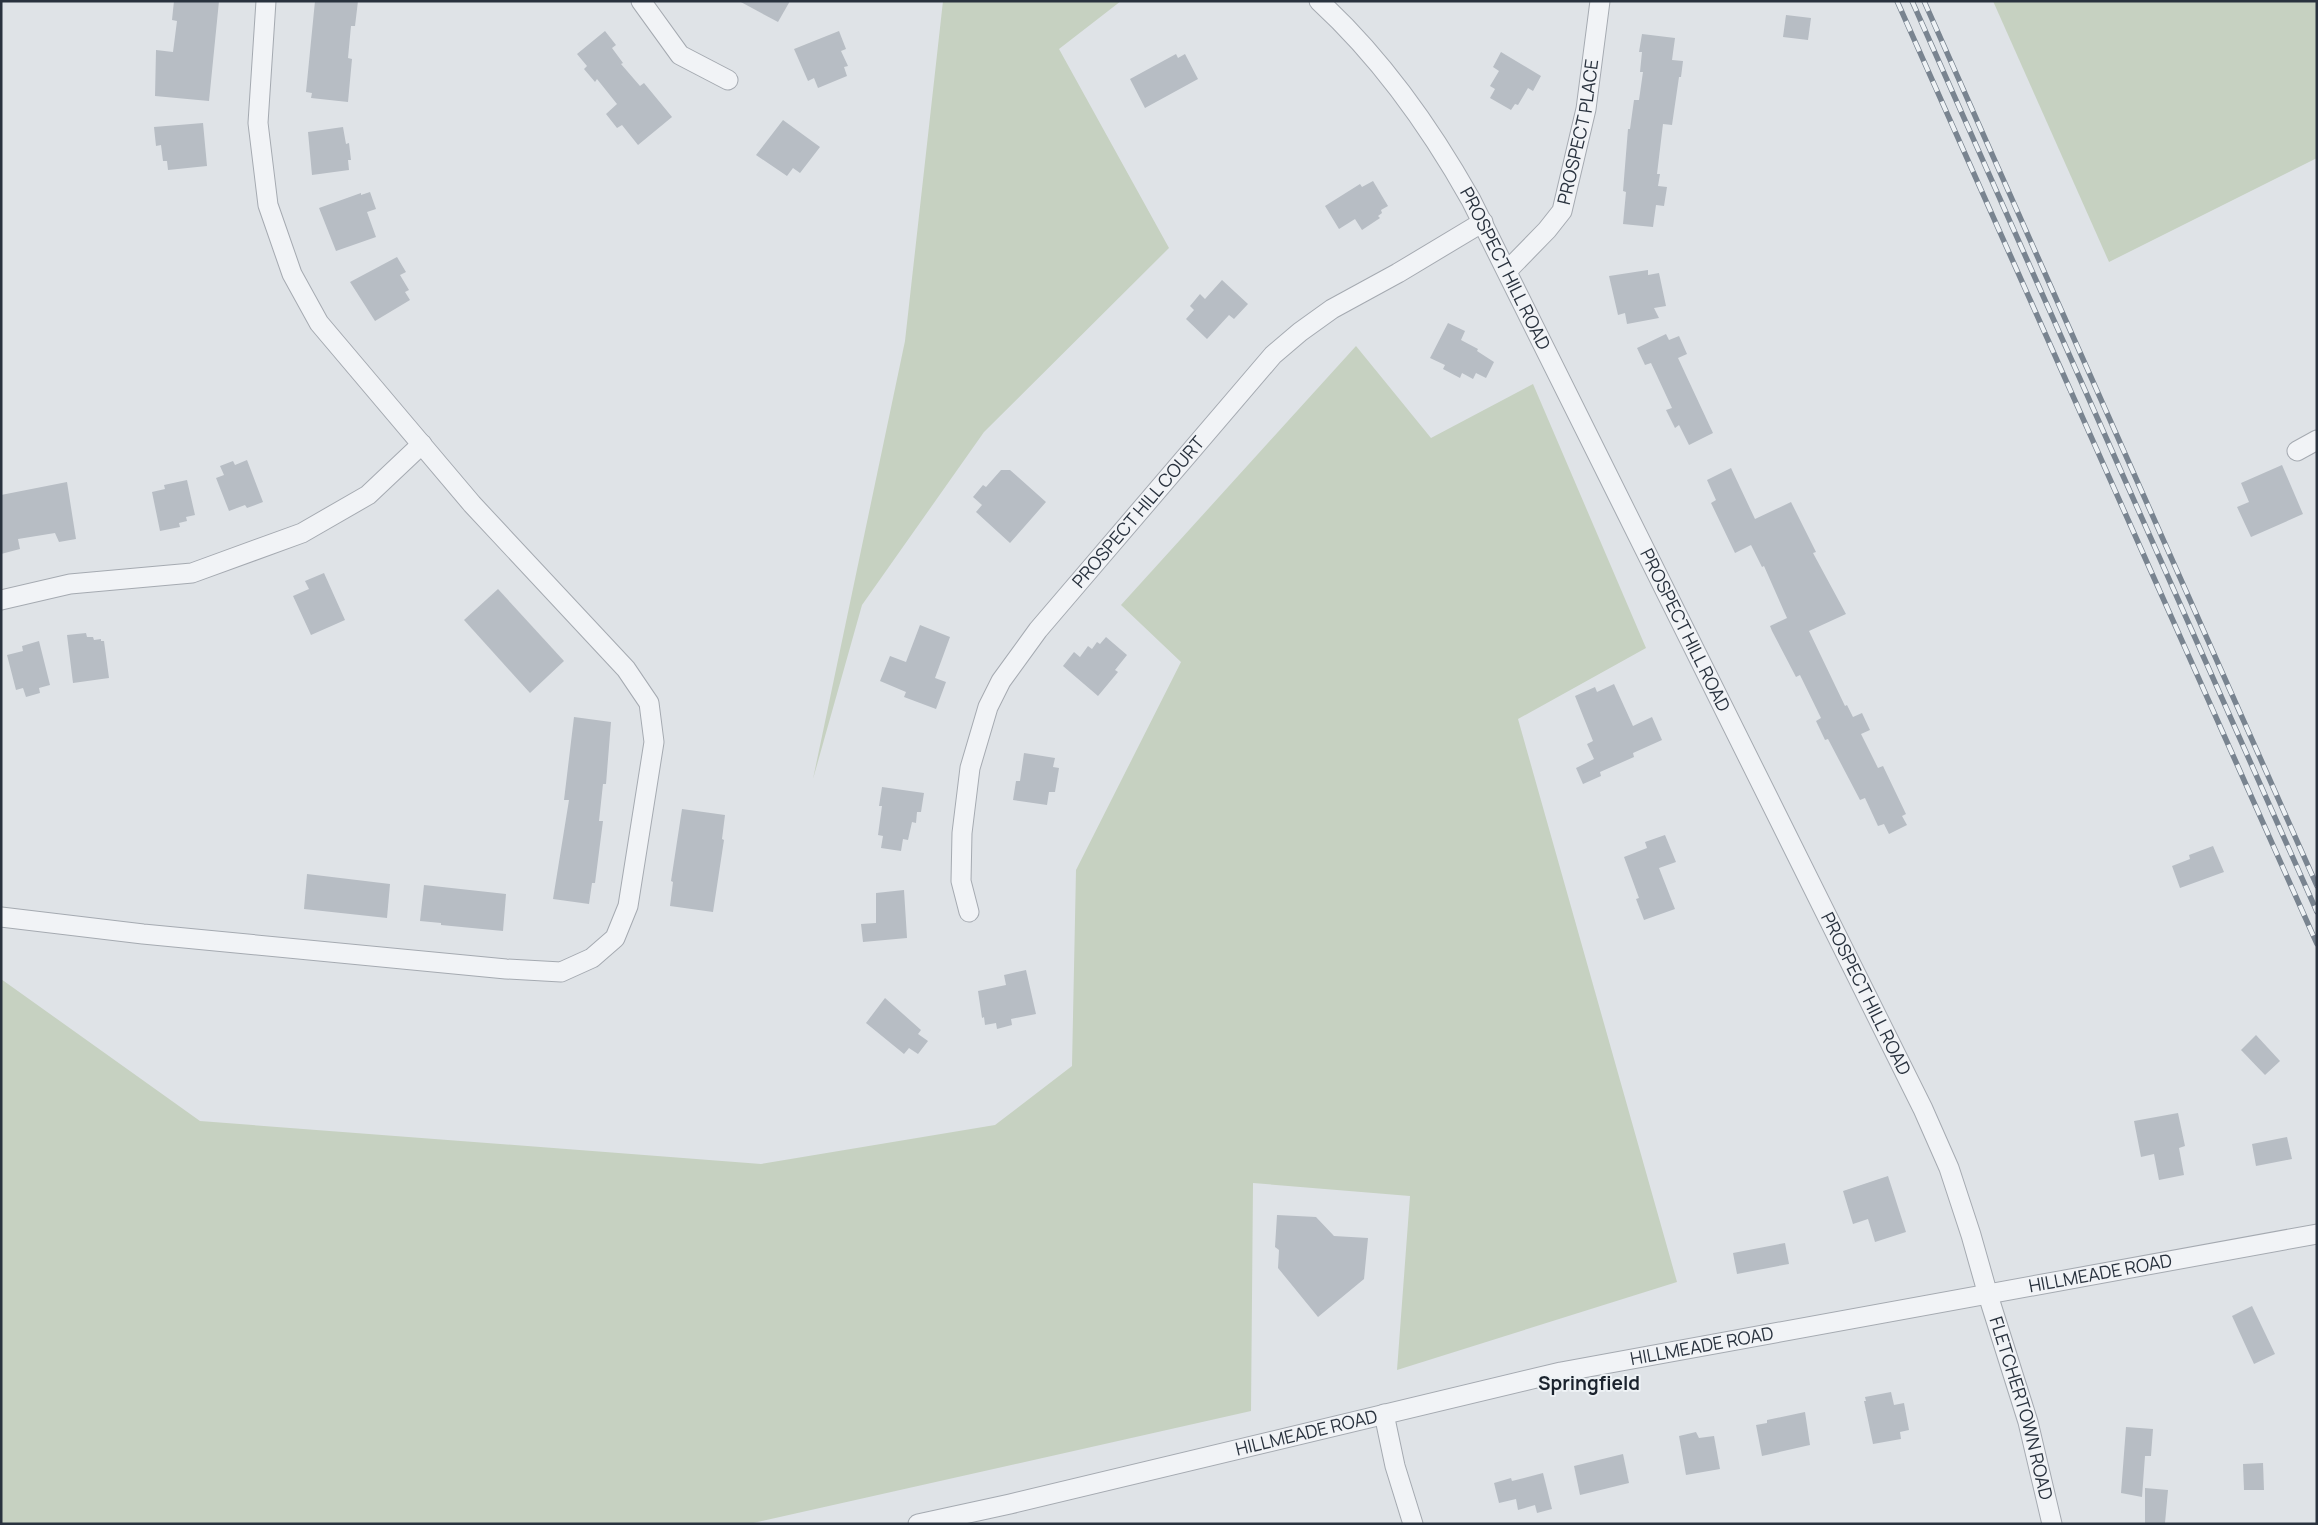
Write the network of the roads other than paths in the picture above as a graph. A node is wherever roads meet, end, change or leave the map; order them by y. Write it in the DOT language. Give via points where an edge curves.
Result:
graph roads {
  1 [pos="266,1"];
  2 [pos="641,1"];
  3 [pos="1319,1"];
  4 [pos="1600,1"];
  5 [pos="728,80"];
  6 [pos="1483,222"];
  7 [pos="1508,270"];
  8 [pos="2317,440"];
  9 [pos="422,444"];
  10 [pos="2297,451"];
  11 [pos="1,600"];
  12 [pos="969,912"];
  13 [pos="1,917"];
  14 [pos="2317,1234"];
  15 [pos="1988,1295"];
  16 [pos="1384,1414"];
  17 [pos="918,1524"];
  18 [pos="1413,1524"];
  19 [pos="2052,1524"];
  1 -- 9 [label="street" via="258,123 268,205 292,274 319,323"];
  2 -- 5 [label="street" via="680,55"];
  3 -- 6 [label="street, PROSPECT HILL ROAD" via="1382,67 1444,152"];
  4 -- 7 [label="street, PROSPECT PLACE" via="1586,109 1562,211"];
  6 -- 7 [label="street, PROSPECT HILL ROAD"];
  6 -- 12 [label="street, PROSPECT HILL COURT" via="1332,309 1273,356 1038,630 1001,681 988,707 970,768 962,833 962,881"];
  7 -- 15 [label="street, PROSPECT HILL ROAD" via="1923,1109 1949,1168"];
  8 -- 10 [label="street"];
  9 -- 11 [label="street" via="368,495 302,533 192,573 70,584"];
  9 -- 13 [label="street" via="472,504 626,669 649,703 654,742 628,906 615,938 592,958 561,972 506,970"];
  14 -- 15 [label="street, HILLMEADE ROAD"];
  15 -- 16 [label="street, HILLMEADE ROAD" via="1626,1359"];
  15 -- 19 [label="street, FLETCHERTOWN ROAD" via="2028,1422"];
  16 -- 17 [label="street, HILLMEADE ROAD"];
  16 -- 18 [label="street" via="1394,1466"];
}
